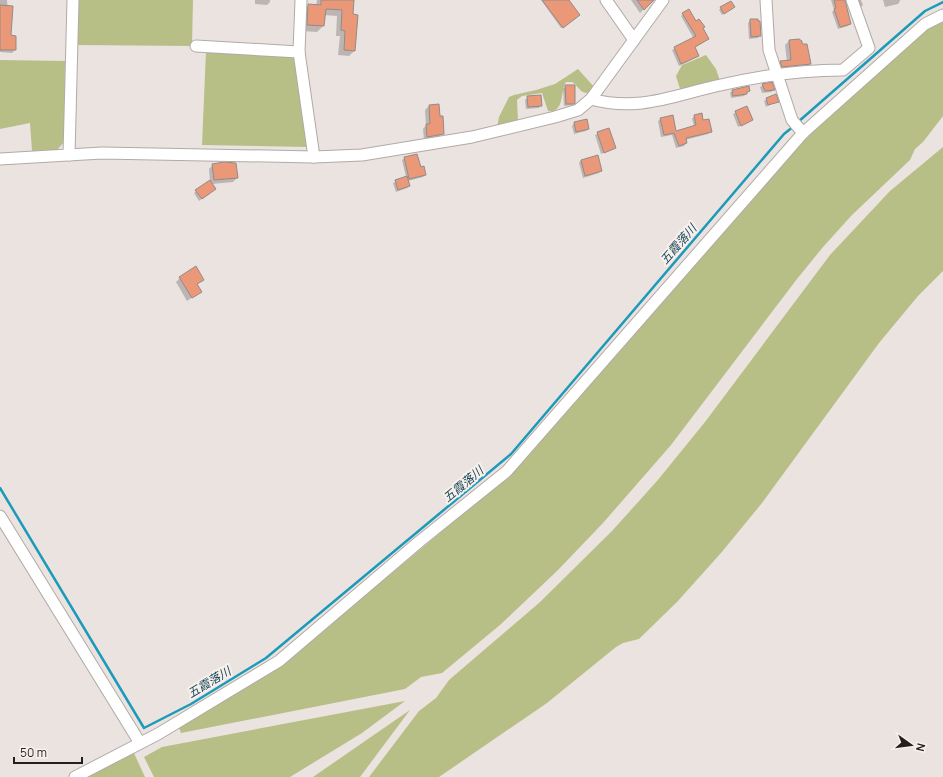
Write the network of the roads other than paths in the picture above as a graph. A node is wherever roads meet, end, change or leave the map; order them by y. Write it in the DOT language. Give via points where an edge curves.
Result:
graph roads {
  1 [pos="73,0"];
  2 [pos="301,0"];
  3 [pos="606,0"];
  4 [pos="663,0"];
  5 [pos="766,0"];
  6 [pos="852,0"];
  7 [pos="943,15"];
  8 [pos="634,40"];
  9 [pos="196,46"];
  10 [pos="299,52"];
  11 [pos="777,74"];
  12 [pos="591,99"];
  13 [pos="801,131"];
  14 [pos="69,155"];
  15 [pos="314,157"];
  16 [pos="0,159"];
  17 [pos="0,516"];
  18 [pos="140,743"];
  19 [pos="75,777"];
  1 -- 14 [label="street"];
  2 -- 10 [label="street"];
  3 -- 8 [label="street"];
  4 -- 8 [label="street"];
  5 -- 11 [label="street" via="769,50"];
  6 -- 11 [label="street" via="869,48 843,70"];
  7 -- 13 [label="street" via="925,24"];
  8 -- 12 [label="street"];
  9 -- 10 [label="street"];
  10 -- 15 [label="street"];
  11 -- 12 [label="street" via="716,86 656,102 610,104"];
  11 -- 13 [label="street" via="792,120"];
  12 -- 15 [label="street" via="578,110 555,118 472,137 362,155"];
  13 -- 18 [label="street" via="507,471 279,661"];
  14 -- 15 [label="street" via="102,153"];
  14 -- 16 [label="street"];
  17 -- 18 [label="street"];
  18 -- 19 [label="street"];
}
